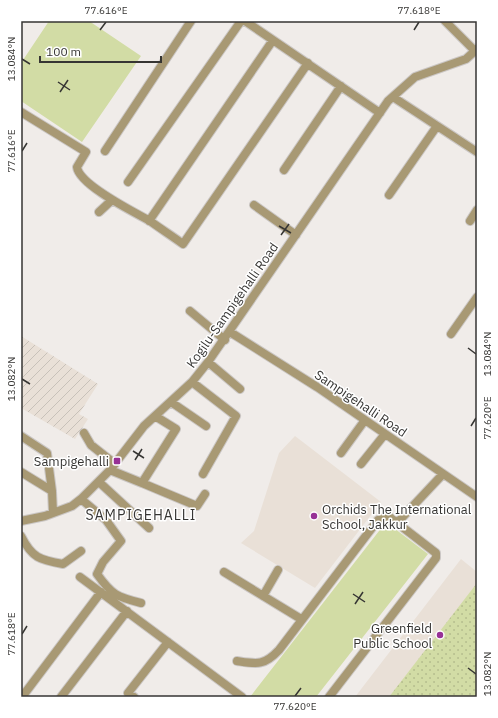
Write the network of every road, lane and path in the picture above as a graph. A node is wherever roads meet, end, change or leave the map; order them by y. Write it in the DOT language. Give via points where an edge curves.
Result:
graph roads {
  1 [pos="191,21"];
  2 [pos="241,21"];
  3 [pos="245,21"];
  4 [pos="445,21"];
  5 [pos="273,40"];
  6 [pos="476,50"];
  7 [pos="308,63"];
  8 [pos="341,86"];
  9 [pos="393,97"];
  10 [pos="21,112"];
  11 [pos="380,113"];
  12 [pos="437,126"];
  13 [pos="105,151"];
  14 [pos="477,152"];
  15 [pos="284,170"];
  16 [pos="128,182"];
  17 [pos="389,195"];
  18 [pos="112,200"];
  19 [pos="254,205"];
  20 [pos="477,210"];
  21 [pos="99,212"];
  22 [pos="148,221"];
  23 [pos="470,221"];
  24 [pos="296,235"];
  25 [pos="477,297"];
  26 [pos="190,311"];
  27 [pos="230,332"];
  28 [pos="451,334"];
  29 [pos="225,340"];
  30 [pos="208,362"];
  31 [pos="192,382"];
  32 [pos="240,389"];
  33 [pos="171,402"];
  34 [pos="156,416"];
  35 [pos="365,420"];
  36 [pos="206,426"];
  37 [pos="84,433"];
  38 [pos="385,434"];
  39 [pos="21,436"];
  40 [pos="341,453"];
  41 [pos="361,464"];
  42 [pos="112,467"];
  43 [pos="21,472"];
  44 [pos="203,474"];
  45 [pos="443,474"];
  46 [pos="99,482"];
  47 [pos="142,483"];
  48 [pos="52,491"];
  49 [pos="205,494"];
  50 [pos="477,497"];
  51 [pos="81,499"];
  52 [pos="53,513"];
  53 [pos="21,521"];
  54 [pos="397,523"];
  55 [pos="149,528"];
  56 [pos="21,536"];
  57 [pos="81,551"];
  58 [pos="278,570"];
  59 [pos="224,572"];
  60 [pos="80,577"];
  61 [pos="101,592"];
  62 [pos="263,596"];
  63 [pos="141,603"];
  64 [pos="127,611"];
  65 [pos="301,619"];
  66 [pos="168,642"];
  67 [pos="237,661"];
  68 [pos="22,697"];
  69 [pos="61,697"];
  70 [pos="134,697"];
  71 [pos="242,697"];
  72 [pos="329,697"];
  1 -- 13 [label="street"];
  2 -- 16 [label="street"];
  3 -- 5 [label="street"];
  4 -- 6 [label="street"];
  5 -- 7 [label="street"];
  5 -- 22 [label="street"];
  6 -- 9 [label="street, Kogilu-Sampigehalli Road" via="466,59 415,77"];
  7 -- 8 [label="street"];
  7 -- 22 [label="street" via="183,244"];
  8 -- 11 [label="street"];
  8 -- 15 [label="street"];
  9 -- 11 [label="street, Kogilu-Sampigehalli Road"];
  9 -- 12 [label="street"];
  10 -- 18 [label="street" via="86,152 77,167 78,172"];
  11 -- 24 [label="street, Kogilu-Sampigehalli Road"];
  12 -- 14 [label="street"];
  12 -- 17 [label="street"];
  18 -- 21 [label="street"];
  18 -- 22 [label="street"];
  19 -- 24 [label="street"];
  20 -- 23 [label="street"];
  24 -- 27 [label="street, Kogilu-Sampigehalli Road"];
  25 -- 28 [label="street"];
  26 -- 29 [label="street"];
  27 -- 29 [label="street, Kogilu-Sampigehalli Road"];
  27 -- 35 [label="street, Sampigehalli Road"];
  29 -- 30 [label="street, Kogilu-Sampigehalli Road"];
  30 -- 31 [label="street, Kogilu-Sampigehalli Road"];
  30 -- 32 [label="street"];
  31 -- 33 [label="street, Kogilu-Sampigehalli Road"];
  31 -- 44 [label="street" via="236,416"];
  33 -- 34 [label="street, Kogilu-Sampigehalli Road"];
  33 -- 36 [label="street"];
  34 -- 42 [label="street, Kogilu-Sampigehalli Road" via="144,426"];
  34 -- 47 [label="street" via="176,429"];
  35 -- 38 [label="street, Sampigehalli Road"];
  35 -- 40 [label="street"];
  37 -- 42 [label="street" via="91,445"];
  38 -- 41 [label="street"];
  38 -- 45 [label="street, Sampigehalli Road"];
  39 -- 48 [label="street" via="47,454"];
  42 -- 46 [label="street, Kogilu-Sampigehalli Road"];
  42 -- 47 [label="street"];
  43 -- 48 [label="street"];
  45 -- 50 [label="street, Sampigehalli Road"];
  45 -- 54 [label="street"];
  46 -- 51 [label="street, Kogilu-Sampigehalli Road"];
  46 -- 55 [label="street"];
  47 -- 49 [label="street" via="197,506"];
  48 -- 52 [label="street"];
  51 -- 52 [label="street, Kogilu-Sampigehalli Road" via="72,506"];
  51 -- 63 [label="street" via="106,520 121,541 103,562 97,574 108,590 122,598"];
  52 -- 53 [label="street, Kogilu-Sampigehalli Road"];
  54 -- 65 [label="street" via="388,516 378,520"];
  54 -- 72 [label="street" via="436,553 436,558"];
  56 -- 57 [label="street" via="27,547 41,560 63,564"];
  58 -- 62 [label="street"];
  59 -- 62 [label="street"];
  60 -- 61 [label="street"];
  61 -- 64 [label="street"];
  61 -- 68 [label="street"];
  62 -- 65 [label="street"];
  64 -- 66 [label="street"];
  64 -- 69 [label="street"];
  65 -- 67 [label="street" via="270,660 259,664"];
  66 -- 70 [label="street" via="128,693"];
  66 -- 71 [label="street"];
}
